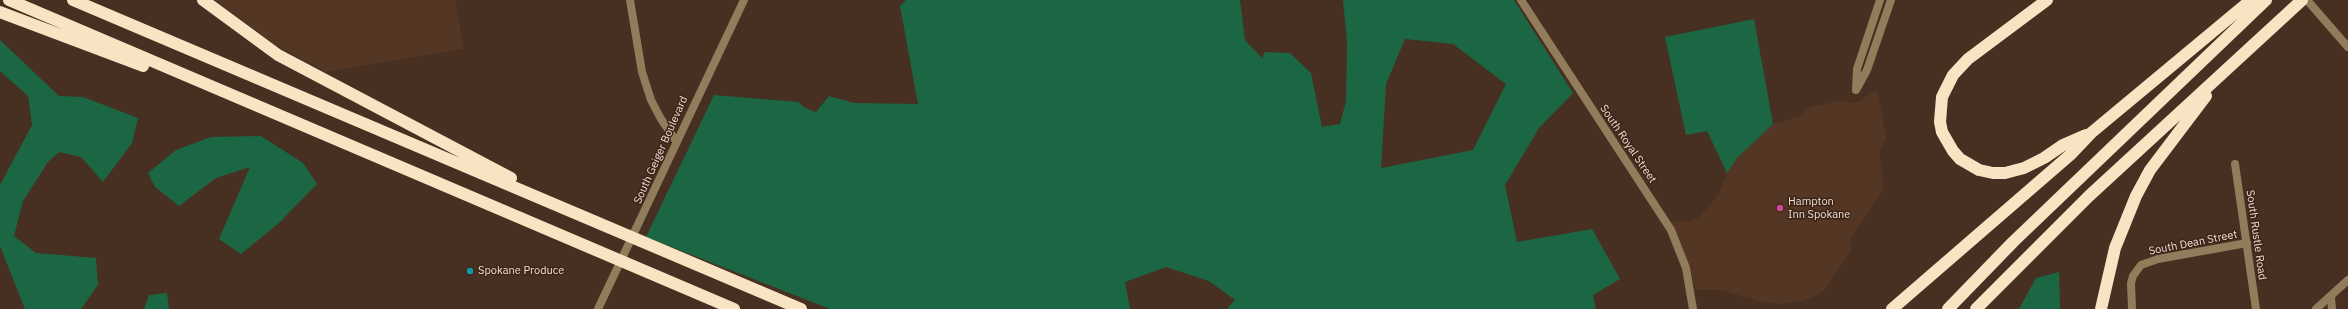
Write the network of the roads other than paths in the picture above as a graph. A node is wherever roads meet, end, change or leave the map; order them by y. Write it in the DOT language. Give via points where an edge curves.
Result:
graph roads {
  1 [pos="9,0"];
  2 [pos="73,0"];
  3 [pos="203,0"];
  4 [pos="630,0"];
  5 [pos="744,0"];
  6 [pos="1521,0"];
  7 [pos="1880,0"];
  8 [pos="1891,0"];
  9 [pos="2047,0"];
  10 [pos="2251,0"];
  11 [pos="2266,0"];
  12 [pos="2302,0"];
  13 [pos="2307,0"];
  14 [pos="0,12"];
  15 [pos="2348,47"];
  16 [pos="2224,72"];
  17 [pos="275,114"];
  18 [pos="2091,133"];
  19 [pos="676,141"];
  20 [pos="2235,164"];
  21 [pos="550,202"];
  22 [pos="2247,243"];
  23 [pos="2348,280"];
  24 [pos="2331,296"];
  25 [pos="2132,308"];
  26 [pos="598,309"];
  27 [pos="734,309"];
  28 [pos="801,309"];
  29 [pos="1694,309"];
  30 [pos="1892,309"];
  31 [pos="1948,309"];
  32 [pos="1976,309"];
  33 [pos="2101,309"];
  34 [pos="2256,309"];
  35 [pos="2316,309"];
  36 [pos="2332,309"];
  1 -- 17 [label="highway"];
  2 -- 21 [label="highway"];
  3 -- 21 [label="highway" via="278,55 508,177"];
  4 -- 19 [label="street" via="642,72 651,100"];
  5 -- 19 [label="street, South Geiger Boulevard"];
  6 -- 29 [label="street, South Royal Street" via="1671,230 1686,268"];
  7 -- 8 [label="street" via="1856,69 1856,90 1867,70"];
  9 -- 18 [label="highway" via="1968,60 1953,75 1942,97 1942,132 1960,159 1979,170 1993,173 2024,168 2062,145"];
  10 -- 18 [label="highway"];
  11 -- 31 [label="highway" via="2013,242"];
  12 -- 16 [label="highway"];
  13 -- 15 [label="street"];
  14 -- 17 [label="highway"];
  16 -- 32 [label="highway" via="2089,196"];
  16 -- 33 [label="highway" via="2168,146 2136,196 2115,248"];
  17 -- 27 [label="highway"];
  18 -- 30 [label="highway" via="2064,160"];
  19 -- 26 [label="street, South Geiger Boulevard" via="641,222"];
  20 -- 22 [label="street, South Rustle Road"];
  21 -- 28 [label="highway"];
  22 -- 25 [label="street, South Dean Street" via="2158,259 2141,265 2131,283"];
  22 -- 34 [label="street, South Rustle Road"];
  23 -- 24 [label="street"];
  24 -- 35 [label="street"];
  24 -- 36 [label="street"];
}
